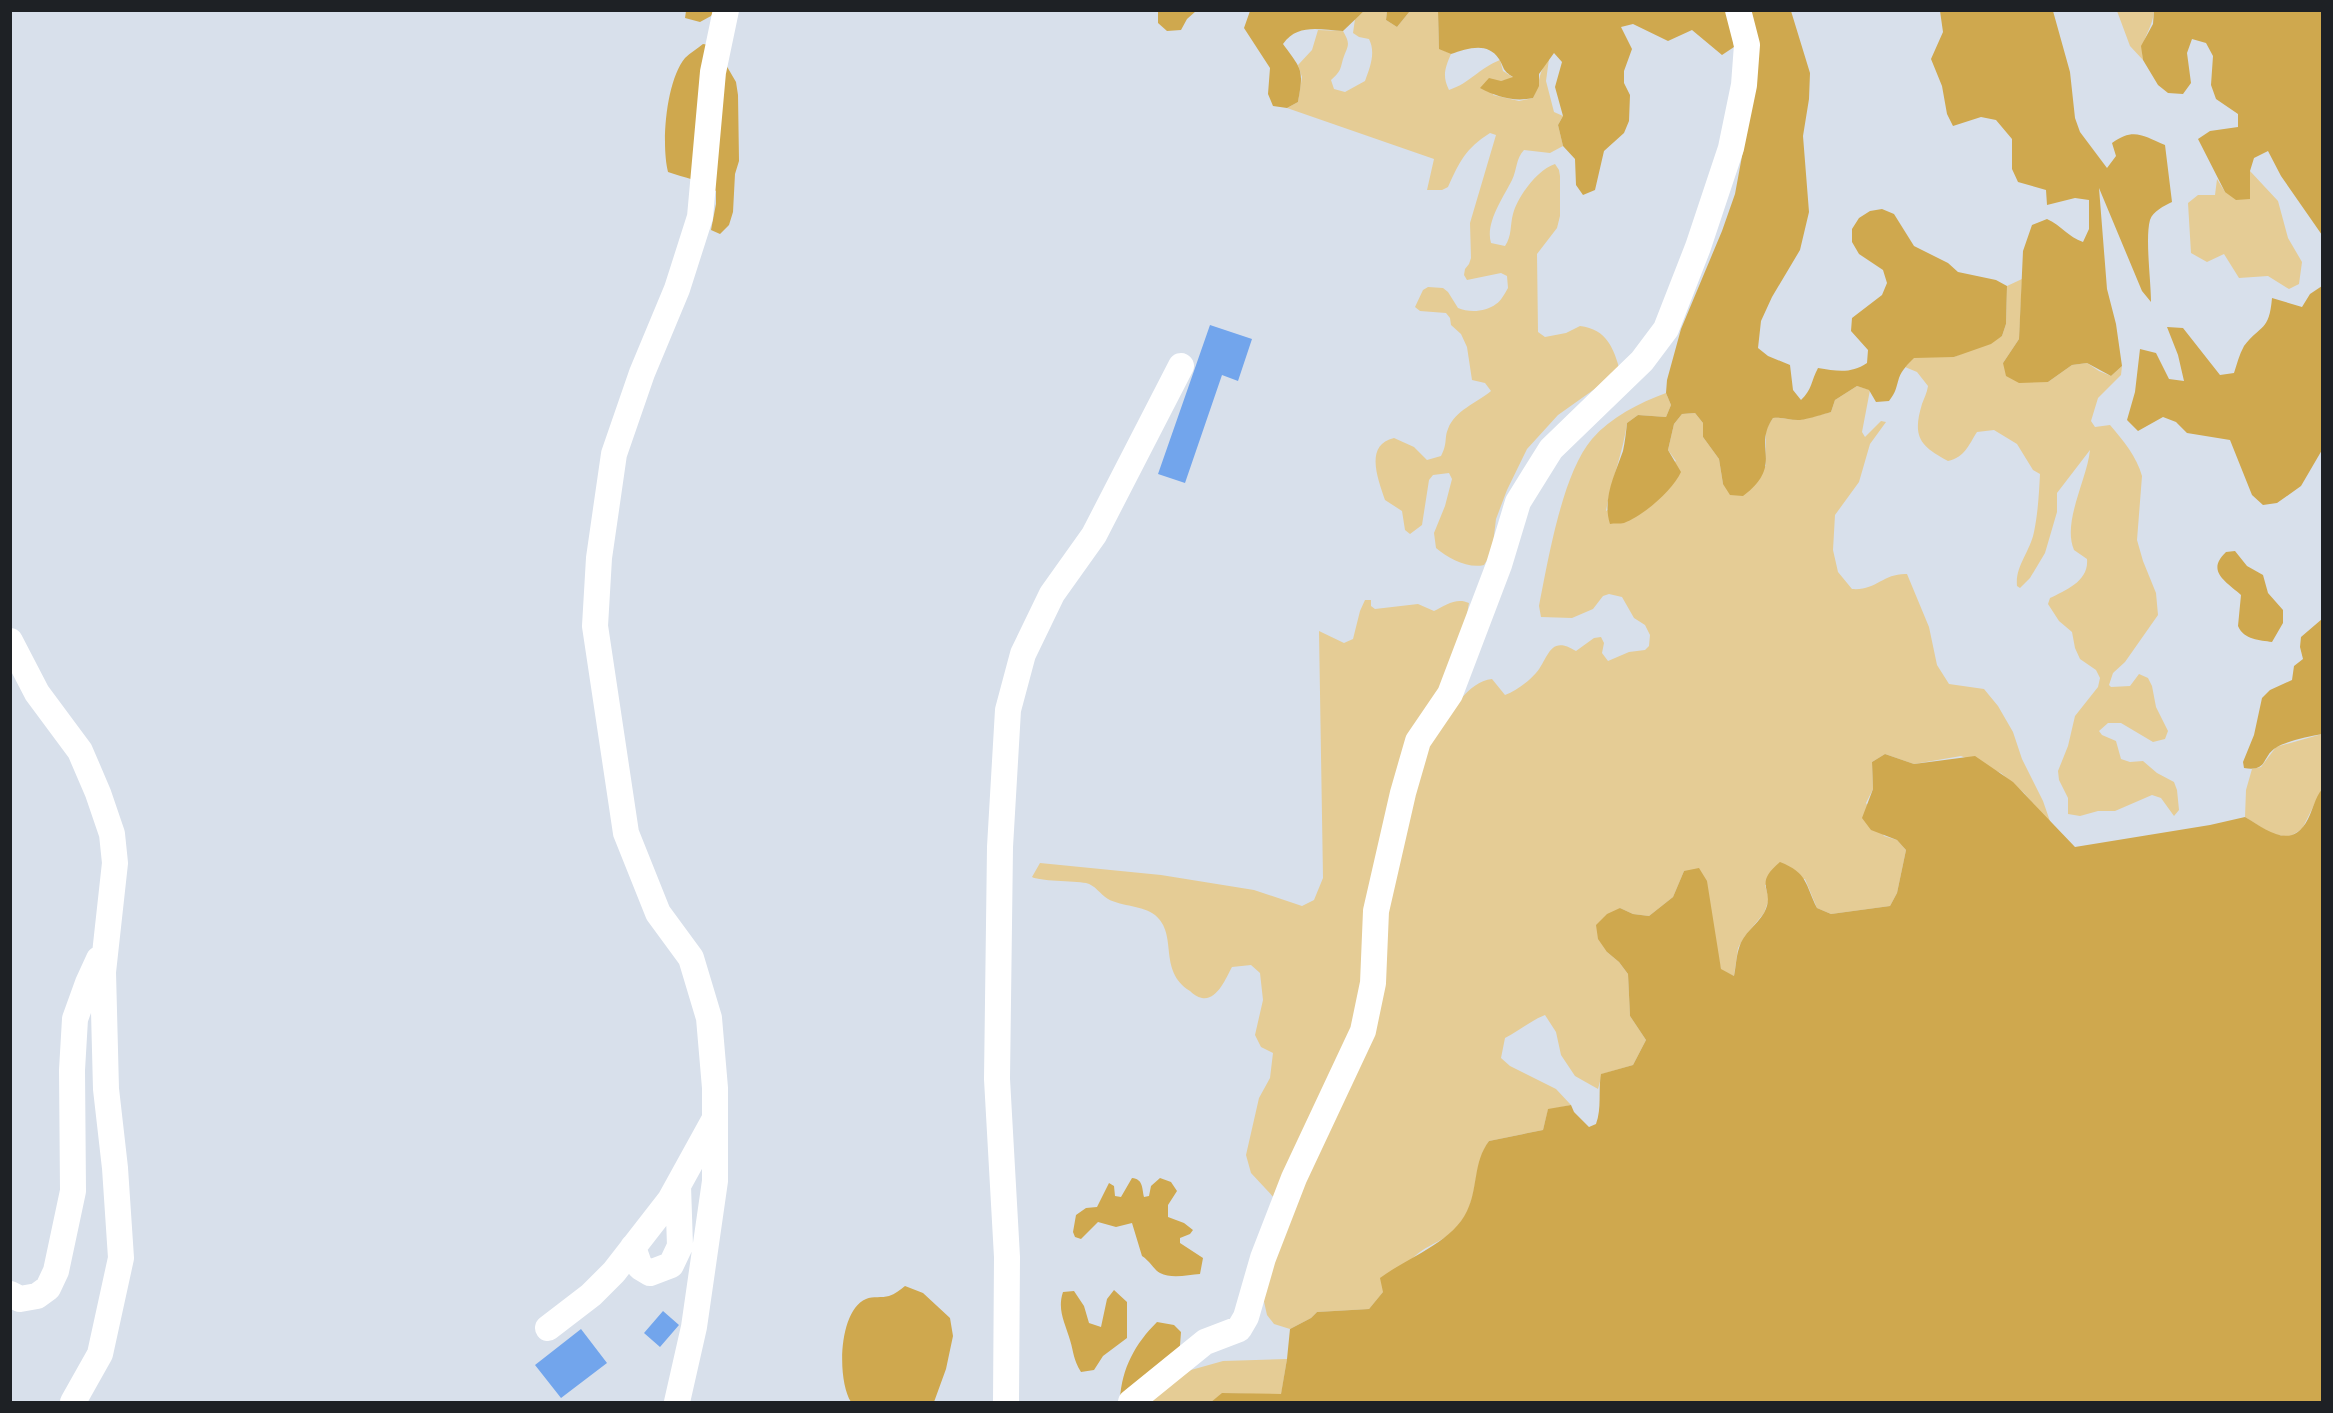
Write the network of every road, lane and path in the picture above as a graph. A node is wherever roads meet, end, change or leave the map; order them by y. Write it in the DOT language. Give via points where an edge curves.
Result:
graph roads {
  1 [pos="726,10"];
  2 [pos="1738,10"];
  3 [pos="1181,366"];
  4 [pos="10,641"];
  5 [pos="106,945"];
  6 [pos="715,1119"];
  7 [pos="678,1186"];
  8 [pos="633,1247"];
  9 [pos="10,1294"];
  10 [pos="549,1328"];
  11 [pos="73,1402"];
  12 [pos="677,1402"];
  13 [pos="1006,1402"];
  14 [pos="1131,1402"];
  1 -- 6 [label="street" via="713,72 700,217 677,290 642,372 614,453 599,558 595,626 626,833 658,913 692,958 709,1018"];
  2 -- 14 [label="street" via="1747,45 1744,85 1731,148 1698,247 1666,329 1642,361 1551,449 1518,502 1450,694 1418,741 1376,911 1373,983 1363,1031 1294,1178 1263,1258 1246,1317 1239,1329 1206,1342"];
  3 -- 13 [label="street" via="1094,535 1052,594 1023,654 1008,710 1000,847 997,1079 1006,1257"];
  4 -- 5 [label="street" via="37,693 80,751 112,834 115,863"];
  5 -- 9 [label="street" via="75,1019 73,1191 56,1271 48,1288 37,1296 21,1299"];
  5 -- 11 [label="street" via="106,1089 121,1258 100,1354"];
  6 -- 7 [label="street"];
  6 -- 12 [label="street" via="715,1181 694,1327"];
  7 -- 8 [label="street"];
  7 -- 8 [label="street" via="680,1246 671,1265 650,1273 640,1267"];
  8 -- 10 [label="street" via="591,1295"];
}
